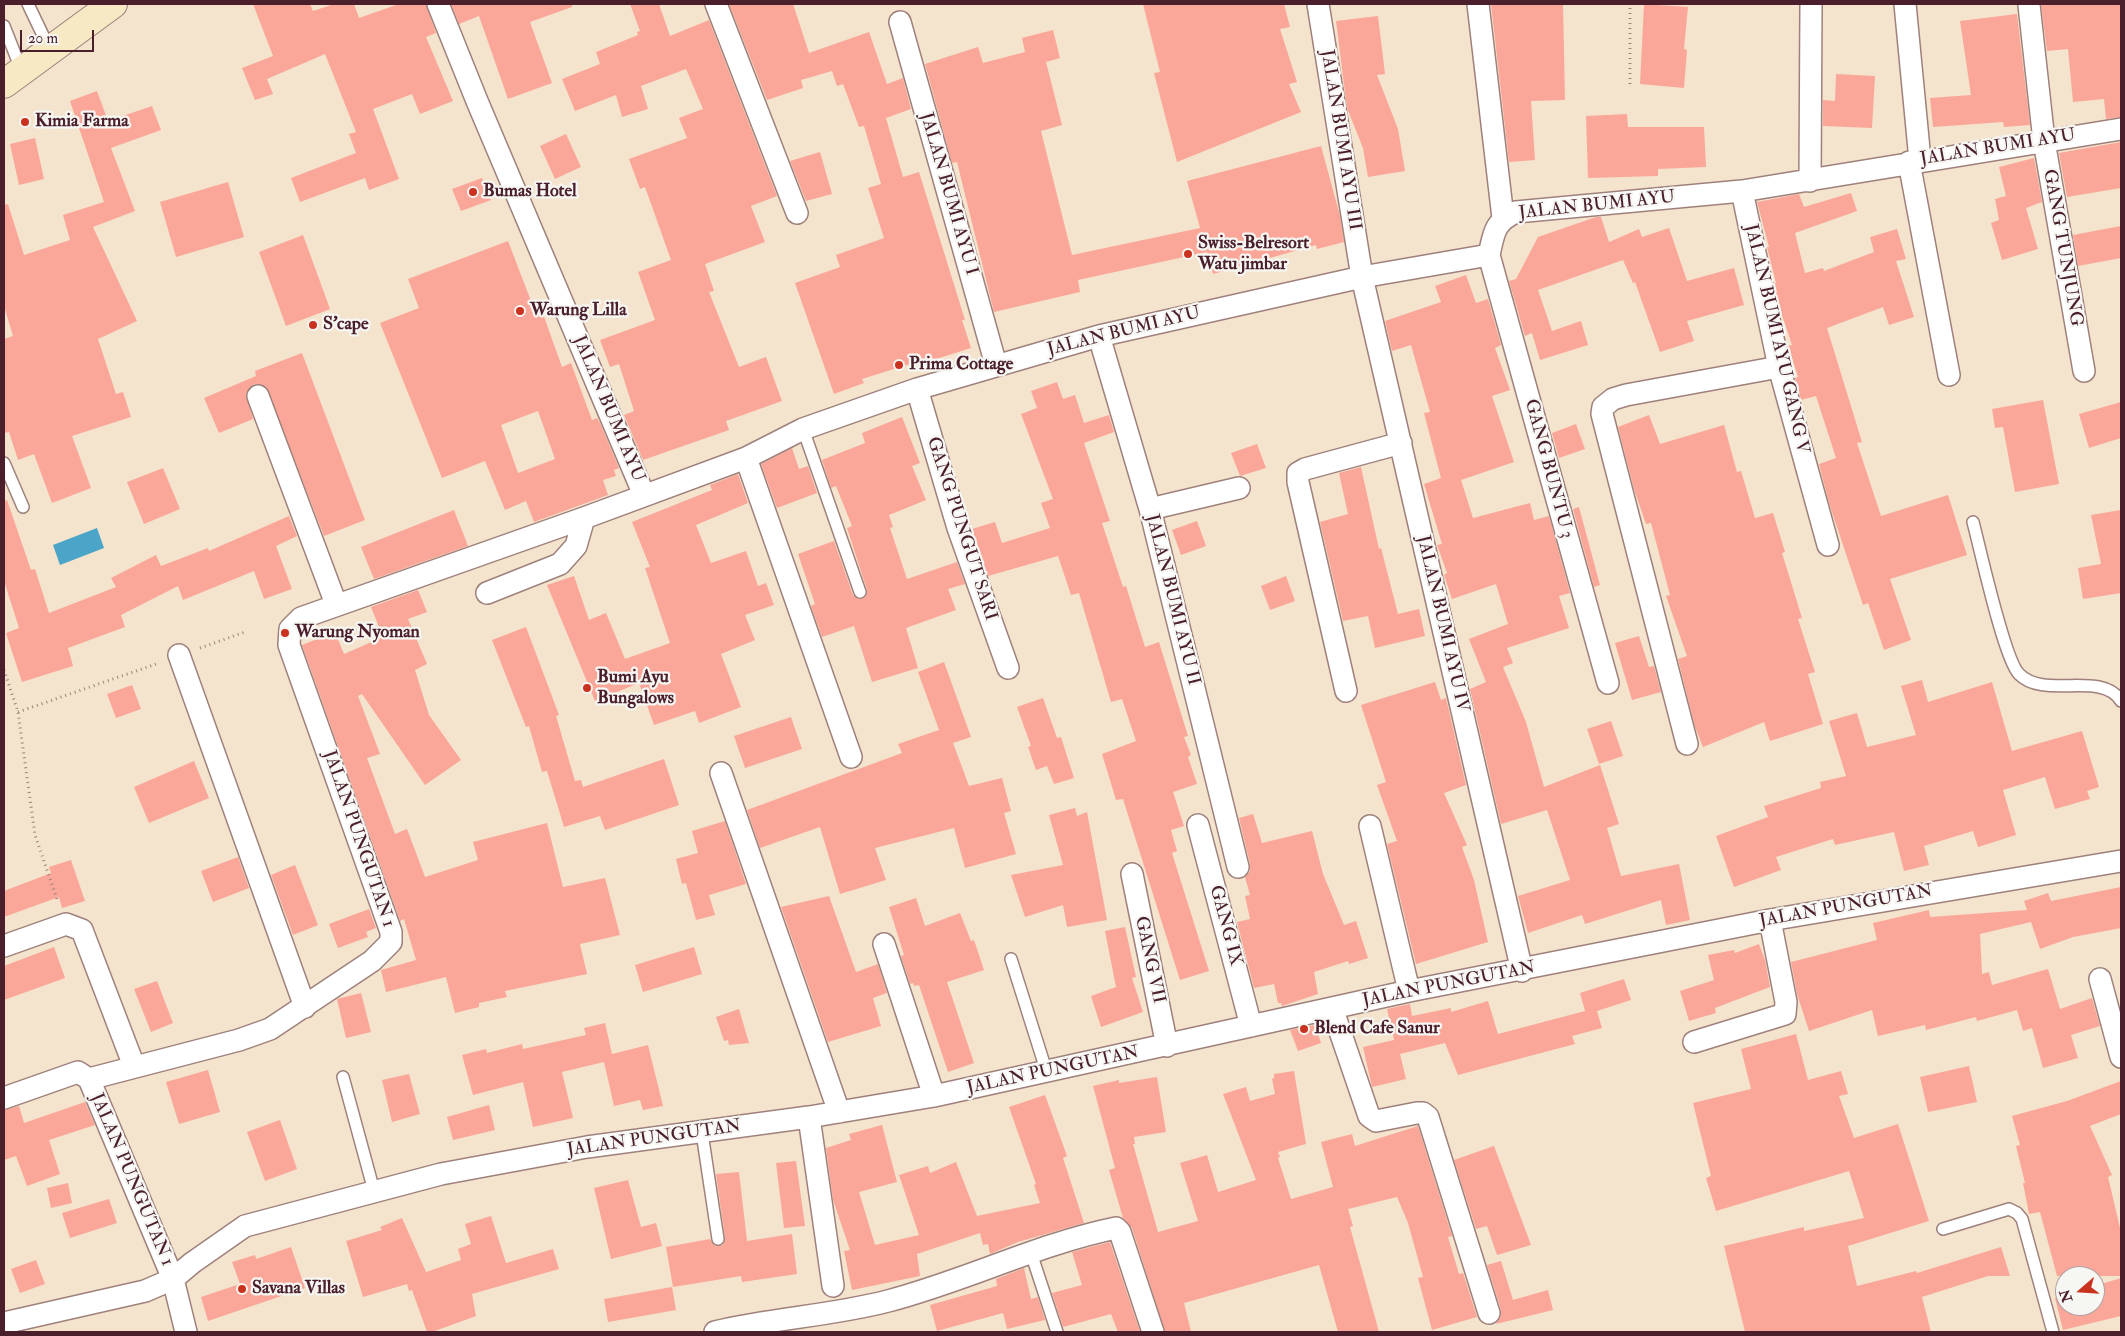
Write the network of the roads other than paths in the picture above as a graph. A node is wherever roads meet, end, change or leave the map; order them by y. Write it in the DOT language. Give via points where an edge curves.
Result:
graph roads {
  1 [pos="28,4"];
  2 [pos="113,4"];
  3 [pos="438,4"];
  4 [pos="716,4"];
  5 [pos="1318,4"];
  6 [pos="1478,4"];
  7 [pos="1811,4"];
  8 [pos="1905,4"];
  9 [pos="2029,5"];
  10 [pos="900,22"];
  11 [pos="4,26"];
  12 [pos="49,48"];
  13 [pos="12,76"];
  14 [pos="2121,129"];
  15 [pos="2044,141"];
  16 [pos="1914,161"];
  17 [pos="1810,181"];
  18 [pos="1742,191"];
  19 [pos="797,213"];
  20 [pos="1502,218"];
  21 [pos="1489,255"];
  22 [pos="1362,277"];
  23 [pos="1098,336"];
  24 [pos="996,365"];
  25 [pos="1779,367"];
  26 [pos="2084,371"];
  27 [pos="1949,375"];
  28 [pos="917,389"];
  29 [pos="258,396"];
  30 [pos="803,429"];
  31 [pos="1401,443"];
  32 [pos="746,458"];
  33 [pos="4,463"];
  34 [pos="1240,488"];
  35 [pos="644,495"];
  36 [pos="23,507"];
  37 [pos="1150,509"];
  38 [pos="584,518"];
  39 [pos="1973,522"];
  40 [pos="1828,544"];
  41 [pos="860,592"];
  42 [pos="487,593"];
  43 [pos="336,604"];
  44 [pos="179,656"];
  45 [pos="1008,668"];
  46 [pos="1608,683"];
  47 [pos="1346,692"];
  48 [pos="2121,701"];
  49 [pos="1686,744"];
  50 [pos="851,757"];
  51 [pos="721,773"];
  52 [pos="1198,826"];
  53 [pos="1370,826"];
  54 [pos="2121,861"];
  55 [pos="1238,867"];
  56 [pos="1132,874"];
  57 [pos="1770,920"];
  58 [pos="884,944"];
  59 [pos="4,946"];
  60 [pos="1011,959"];
  61 [pos="1522,971"];
  62 [pos="2100,979"];
  63 [pos="1409,991"];
  64 [pos="305,1006"];
  65 [pos="1332,1008"];
  66 [pos="1252,1026"];
  67 [pos="1694,1042"];
  68 [pos="1167,1046"];
  69 [pos="2121,1058"];
  70 [pos="134,1066"];
  71 [pos="1046,1073"];
  72 [pos="343,1077"];
  73 [pos="89,1079"];
  74 [pos="934,1096"];
  75 [pos="4,1098"];
  76 [pos="839,1112"];
  77 [pos="809,1117"];
  78 [pos="702,1133"];
  79 [pos="374,1191"];
  80 [pos="1943,1229"];
  81 [pos="718,1240"];
  82 [pos="1031,1253"];
  83 [pos="173,1279"];
  84 [pos="833,1286"];
  85 [pos="1489,1313"];
  86 [pos="4,1324"];
  87 [pos="186,1332"];
  88 [pos="715,1332"];
  89 [pos="1057,1332"];
  90 [pos="1153,1332"];
  91 [pos="2054,1332"];
  1 -- 12 [label="lane"];
  2 -- 12 [label="street"];
  3 -- 35 [label="street, JALAN BUMI AYU"];
  4 -- 19 [label="street"];
  5 -- 22 [label="street, JALAN BUMI AYU III"];
  6 -- 20 [label="street"];
  7 -- 17 [label="street"];
  8 -- 16 [label="street"];
  9 -- 15 [label="street, GANG TUNJUNG"];
  10 -- 24 [label="street, JALAN BUMI AYU I"];
  11 -- 13 [label="lane"];
  12 -- 13 [label="street"];
  14 -- 15 [label="street, JALAN BUMI AYU"];
  15 -- 16 [label="street, JALAN BUMI AYU"];
  15 -- 26 [label="street, GANG TUNJUNG"];
  16 -- 17 [label="street, JALAN BUMI AYU"];
  16 -- 27 [label="street"];
  17 -- 18 [label="street, JALAN BUMI AYU"];
  18 -- 20 [label="street, JALAN BUMI AYU" via="1516,212"];
  18 -- 25 [label="street, JALAN BUMI AYU GANG V"];
  20 -- 21 [label="street, JALAN BUMI AYU" via="1494,231"];
  21 -- 22 [label="street, JALAN BUMI AYU"];
  21 -- 46 [label="street, GANG BUNTU 3"];
  22 -- 23 [label="street, JALAN BUMI AYU"];
  22 -- 31 [label="street, JALAN BUMI AYU IV"];
  23 -- 24 [label="street, JALAN BUMI AYU"];
  23 -- 37 [label="street, JALAN BUMI AYU II"];
  24 -- 28 [label="street, JALAN BUMI AYU"];
  25 -- 40 [label="street, JALAN BUMI AYU GANG V"];
  25 -- 49 [label="street" via="1626,396 1607,402 1603,407 1602,414"];
  28 -- 30 [label="street, JALAN BUMI AYU"];
  28 -- 45 [label="street, GANG PUNGUT SARI" via="958,528"];
  29 -- 43 [label="street"];
  30 -- 32 [label="street, JALAN BUMI AYU"];
  30 -- 41 [label="lane"];
  31 -- 47 [label="street" via="1306,468 1298,473"];
  31 -- 61 [label="street, JALAN BUMI AYU IV"];
  32 -- 35 [label="street, JALAN BUMI AYU"];
  32 -- 50 [label="street"];
  33 -- 36 [label="lane"];
  34 -- 37 [label="street"];
  35 -- 38 [label="street, JALAN PUNGUTAN 1"];
  37 -- 55 [label="street, JALAN BUMI AYU II"];
  38 -- 42 [label="street" via="576,546 560,564"];
  38 -- 43 [label="street, JALAN PUNGUTAN 1"];
  39 -- 48 [label="lane" via="2003,636 2018,673 2038,686 2100,688 2110,691"];
  43 -- 64 [label="street, JALAN PUNGUTAN 1" via="301,618 290,629 290,644 391,932 391,942 372,961"];
  44 -- 64 [label="street"];
  51 -- 76 [label="street"];
  52 -- 66 [label="street, GANG IX"];
  53 -- 63 [label="street"];
  54 -- 57 [label="street, JALAN PUNGUTAN"];
  56 -- 68 [label="street, GANG VII"];
  57 -- 61 [label="street, JALAN PUNGUTAN"];
  57 -- 67 [label="street" via="1786,1002 1785,1014"];
  58 -- 74 [label="street"];
  59 -- 70 [label="street" via="66,924 82,930"];
  60 -- 71 [label="lane"];
  61 -- 63 [label="street, JALAN PUNGUTAN"];
  62 -- 69 [label="street"];
  63 -- 65 [label="street, JALAN PUNGUTAN"];
  64 -- 70 [label="street, JALAN PUNGUTAN 1" via="270,1029 239,1040"];
  65 -- 66 [label="street, JALAN PUNGUTAN"];
  65 -- 85 [label="street" via="1369,1116 1376,1121 1417,1113 1428,1117"];
  66 -- 68 [label="street, JALAN PUNGUTAN"];
  68 -- 71 [label="street, JALAN PUNGUTAN"];
  70 -- 73 [label="street, JALAN PUNGUTAN 1"];
  71 -- 74 [label="street, JALAN PUNGUTAN"];
  72 -- 79 [label="lane"];
  73 -- 75 [label="street" via="78,1072"];
  73 -- 83 [label="street, JALAN PUNGUTAN 1"];
  74 -- 76 [label="street, JALAN PUNGUTAN"];
  76 -- 77 [label="street, JALAN PUNGUTAN"];
  77 -- 78 [label="street, JALAN PUNGUTAN"];
  77 -- 84 [label="street"];
  78 -- 79 [label="street, JALAN PUNGUTAN" via="504,1161"];
  78 -- 81 [label="lane"];
  79 -- 83 [label="street, JALAN PUNGUTAN" via="245,1226"];
  80 -- 91 [label="lane" via="2009,1209 2017,1213 2022,1219"];
  82 -- 88 [label="street" via="886,1302"];
  82 -- 89 [label="lane"];
  82 -- 90 [label="street" via="1118,1229"];
  83 -- 86 [label="street, JALAN PUNGUTAN" via="145,1291"];
  83 -- 87 [label="street, JALAN PUNGUTAN 1"];
}
